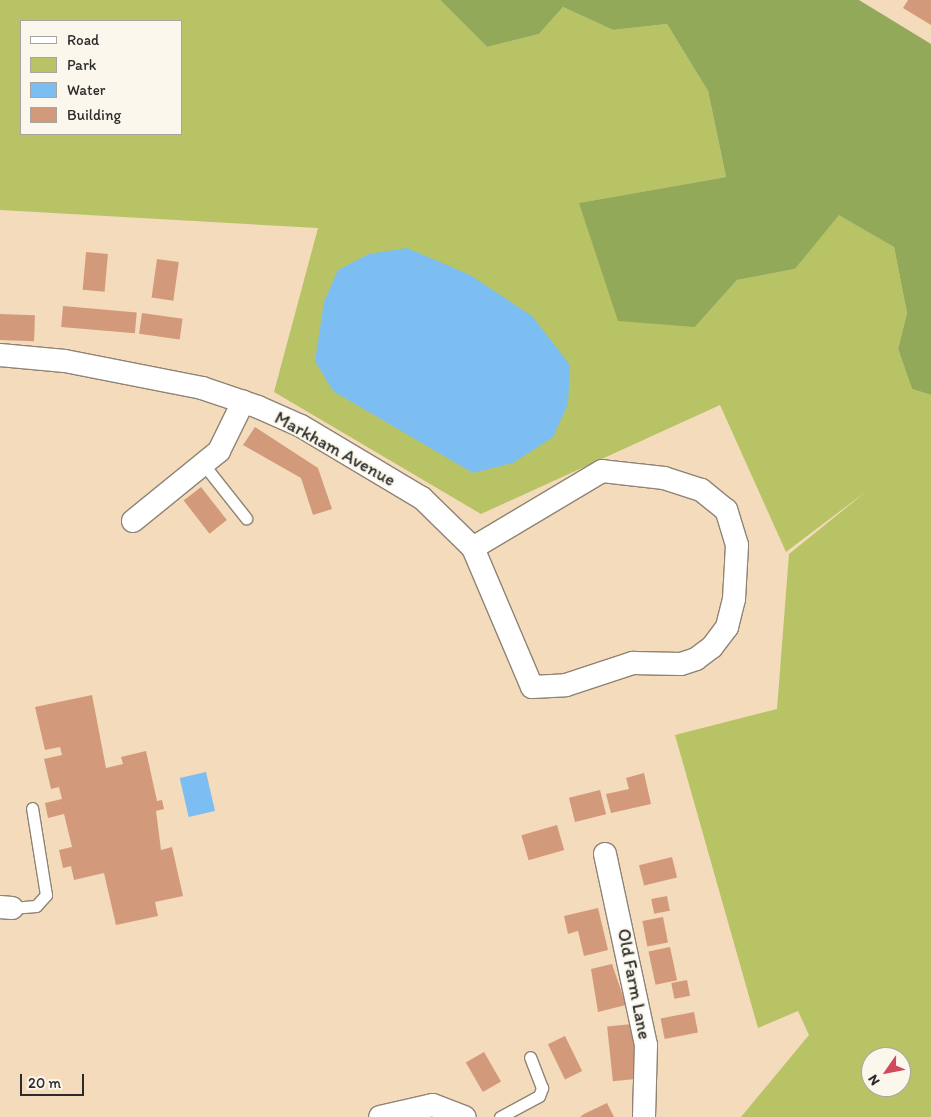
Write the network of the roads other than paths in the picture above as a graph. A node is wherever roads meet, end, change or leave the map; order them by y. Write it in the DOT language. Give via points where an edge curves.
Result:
graph roads {
  1 [pos="0,355"];
  2 [pos="243,402"];
  3 [pos="204,465"];
  4 [pos="246,518"];
  5 [pos="133,521"];
  6 [pos="473,548"];
  7 [pos="32,808"];
  8 [pos="605,854"];
  9 [pos="6,907"];
  10 [pos="530,1057"];
  11 [pos="380,1117"];
  12 [pos="465,1117"];
  13 [pos="500,1117"];
  14 [pos="644,1117"];
  1 -- 2 [label="street, Markham Avenue" via="75,363 202,388"];
  2 -- 3 [label="street" via="219,450"];
  2 -- 6 [label="street, Markham Avenue" via="301,426 422,498"];
  3 -- 4 [label="lane"];
  3 -- 5 [label="street"];
  6 -- 6 [label="street, Markham Avenue" via="602,471 664,478 701,490 726,510 737,545 734,599 727,627 712,647 696,659 681,664 633,663 566,686 532,687"];
  7 -- 9 [label="lane" via="46,895 36,906"];
  8 -- 14 [label="street, Old Farm Lane" via="646,1045"];
  10 -- 13 [label="lane" via="542,1088 539,1096"];
  11 -- 12 [label="street" via="433,1105"];
}
